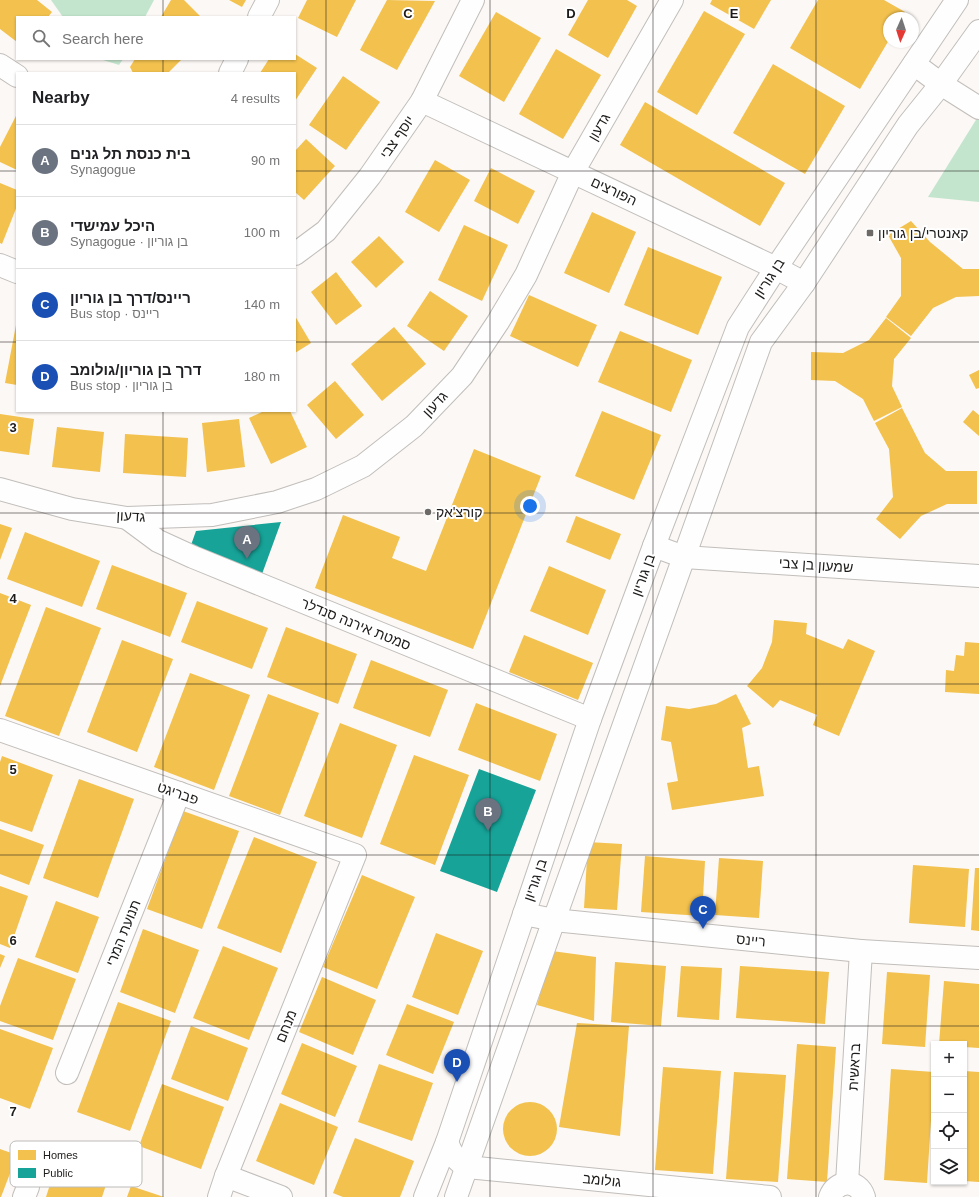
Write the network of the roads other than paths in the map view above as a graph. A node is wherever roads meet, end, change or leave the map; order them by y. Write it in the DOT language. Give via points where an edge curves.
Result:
graph roads {
  1 [pos="268,0"];
  2 [pos="473,0"];
  3 [pos="672,0"];
  4 [pos="957,0"];
  5 [pos="260,16"];
  6 [pos="979,31"];
  7 [pos="236,60"];
  8 [pos="914,64"];
  9 [pos="0,65"];
  10 [pos="230,72"];
  11 [pos="16,75"];
  12 [pos="941,84"];
  13 [pos="422,101"];
  14 [pos="979,108"];
  15 [pos="574,172"];
  16 [pos="296,253"];
  17 [pos="0,265"];
  18 [pos="776,268"];
  19 [pos="16,272"];
  20 [pos="804,284"];
  21 [pos="0,489"];
  22 [pos="127,518"];
  23 [pos="654,546"];
  24 [pos="684,557"];
  25 [pos="979,576"];
  26 [pos="590,719"];
  27 [pos="0,730"];
  28 [pos="179,793"];
  29 [pos="355,855"];
  30 [pos="524,914"];
  31 [pos="554,920"];
  32 [pos="861,951"];
  33 [pos="979,958"];
  34 [pos="67,1072"];
  35 [pos="447,1142"];
  36 [pos="467,1167"];
  37 [pos="226,1176"];
  38 [pos="847,1183"];
  39 [pos="219,1197"];
  40 [pos="281,1197"];
  41 [pos="425,1197"];
  42 [pos="456,1197"];
  43 [pos="770,1197"];
  44 [pos="830,1197"];
  45 [pos="864,1197"];
  1 -- 5 [label="street"];
  2 -- 13 [label="street, יוסף צבי"];
  3 -- 15 [label="street, גדעון"];
  4 -- 8 [label="street, בן גוריון"];
  6 -- 12 [label="street"];
  7 -- 10 [label="street"];
  8 -- 12 [label="street"];
  8 -- 18 [label="street, בן גוריון"];
  9 -- 11 [label="street"];
  12 -- 14 [label="street"];
  12 -- 20 [label="street" via="908,125"];
  13 -- 15 [label="street, הפורצים"];
  13 -- 16 [label="street, יוסף צבי" via="370,176 326,231"];
  15 -- 18 [label="street, הפורצים"];
  15 -- 22 [label="street, גדעון" via="526,275 462,376 414,426 363,466 316,489 277,502 212,516"];
  17 -- 19 [label="street"];
  18 -- 20 [label="street, הפורצים"];
  18 -- 23 [label="street, בן גוריון" via="738,327"];
  20 -- 24 [label="street" via="761,342"];
  21 -- 22 [label="street, גדעון" via="72,509"];
  22 -- 26 [label="street, סמטת אירנה סנדלר" via="158,541 192,557"];
  23 -- 24 [label="street, שמעון בן צבי"];
  23 -- 26 [label="street, בן גוריון"];
  24 -- 25 [label="street, שמעון בן צבי"];
  24 -- 31 [label="street"];
  26 -- 30 [label="street, בן גוריון"];
  27 -- 28 [label="street, פבריגט"];
  28 -- 29 [label="street, פבריגט"];
  28 -- 34 [label="street, תנועת המרי"];
  29 -- 37 [label="street, מנחם"];
  30 -- 31 [label="street, ריינס"];
  30 -- 35 [label="street, בן גוריון"];
  31 -- 32 [label="street, ריינס"];
  31 -- 36 [label="street"];
  32 -- 33 [label="street, ריינס"];
  32 -- 38 [label="street, בראשית"];
  35 -- 36 [label="street" via="451,1154"];
  35 -- 41 [label="street, בן גוריון"];
  36 -- 42 [label="street"];
  36 -- 43 [label="street, גולומב"];
  37 -- 39 [label="street, מנחם"];
  37 -- 40 [label="street"];
  38 -- 44 [label="street" via="836,1187"];
  38 -- 45 [label="street" via="857,1186"];
}
